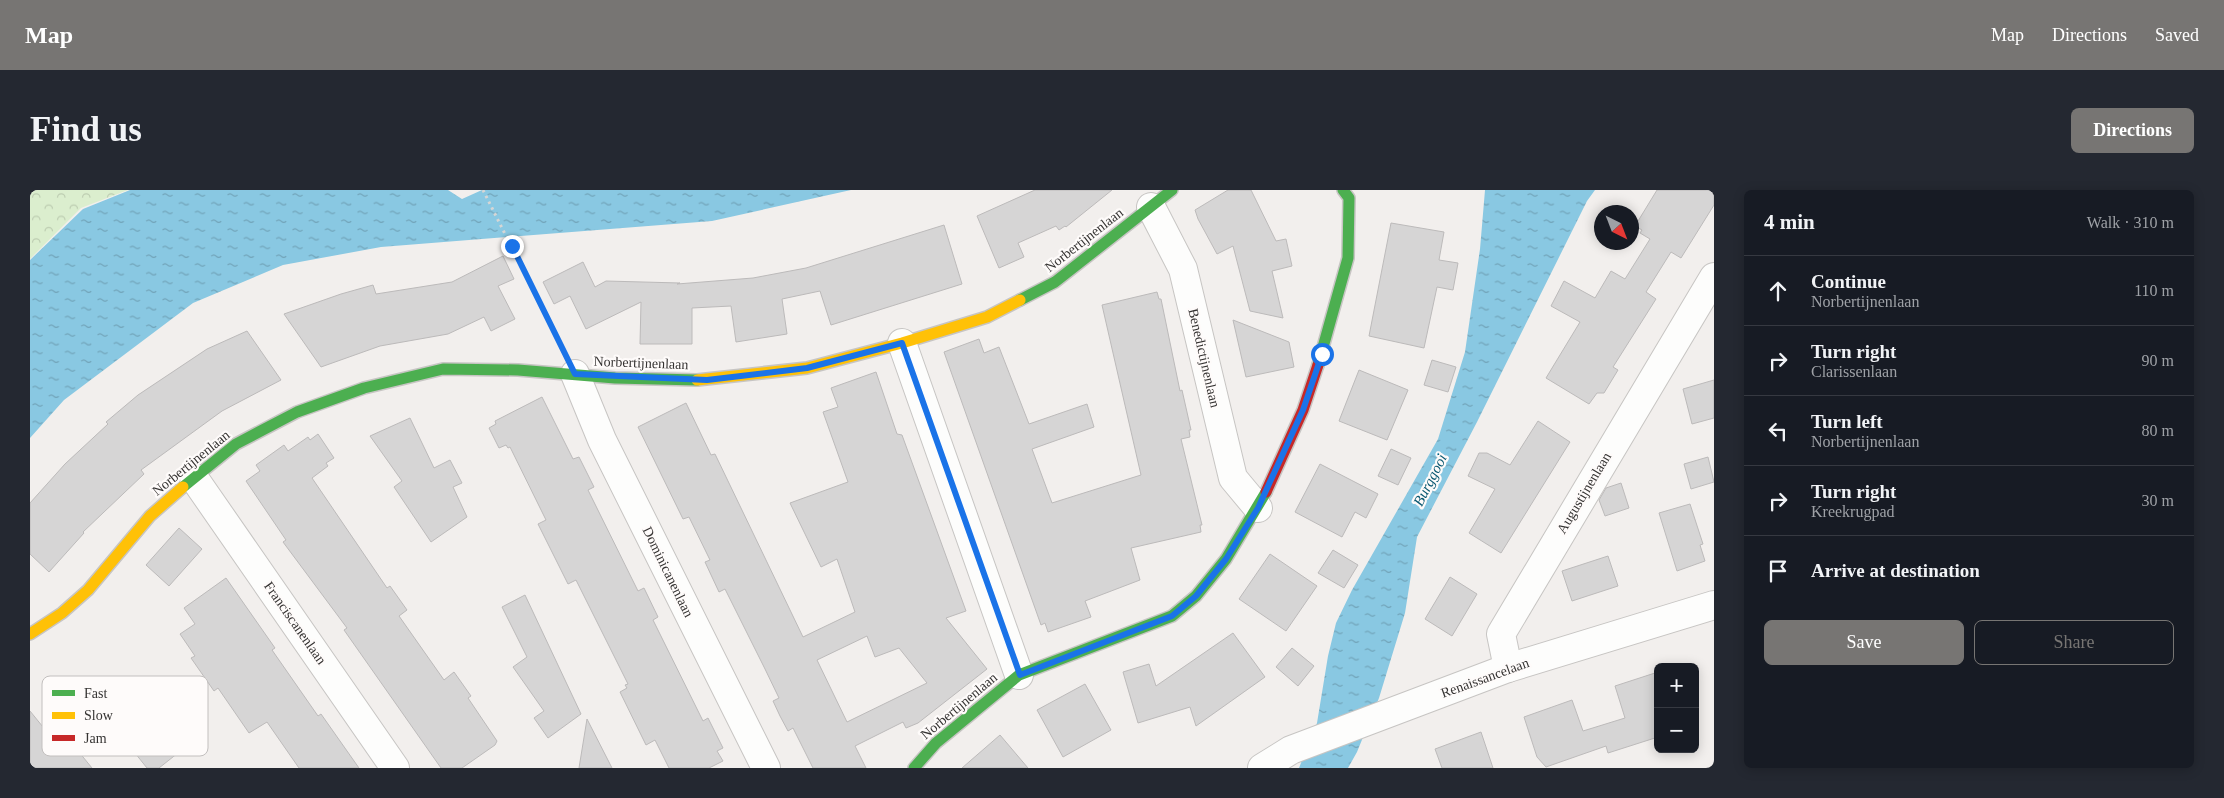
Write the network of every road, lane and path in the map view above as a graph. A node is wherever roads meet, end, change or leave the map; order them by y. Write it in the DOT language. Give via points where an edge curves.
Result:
graph roads {
  1 [pos="483,190"];
  2 [pos="1172,190"];
  3 [pos="1343,190"];
  4 [pos="1150,207"];
  5 [pos="1714,277"];
  6 [pos="1714,315"];
  7 [pos="1686,322"];
  8 [pos="902,343"];
  9 [pos="575,374"];
  10 [pos="194,478"];
  11 [pos="1258,508"];
  12 [pos="1714,605"];
  13 [pos="30,634"];
  14 [pos="1508,668"];
  15 [pos="1020,675"];
  16 [pos="395,768"];
  17 [pos="766,768"];
  18 [pos="914,768"];
  19 [pos="1262,768"];
  1 -- 9 [label="path"];
  2 -- 4 [label="street, Norbertijnenlaan"];
  3 -- 11 [label="street, Norbertijnenlaan" via="1349,198 1348,258 1303,410"];
  4 -- 8 [label="street, Norbertijnenlaan" via="1055,282 987,317"];
  4 -- 11 [label="street, Benedictijnenlaan" via="1183,269 1233,478"];
  5 -- 7 [label="street, Augustijnenlaan"];
  6 -- 7 [label="street"];
  7 -- 14 [label="street, Augustijnenlaan" via="1501,634"];
  8 -- 9 [label="street, Norbertijnenlaan" via="807,368 707,380"];
  8 -- 15 [label="street"];
  9 -- 10 [label="street, Norbertijnenlaan" via="443,370 364,388 297,412 236,444"];
  9 -- 17 [label="street, Dominicanenlaan" via="602,440"];
  10 -- 13 [label="street, Norbertijnenlaan" via="150,516 88,590"];
  10 -- 16 [label="street, Franciscanenlaan"];
  11 -- 15 [label="street, Norbertijnenlaan" via="1226,559 1196,596 1172,616"];
  12 -- 14 [label="street, Renaissancelaan"];
  14 -- 19 [label="street, Renaissancelaan" via="1292,750"];
  15 -- 18 [label="street, Norbertijnenlaan" via="936,743"];
}
